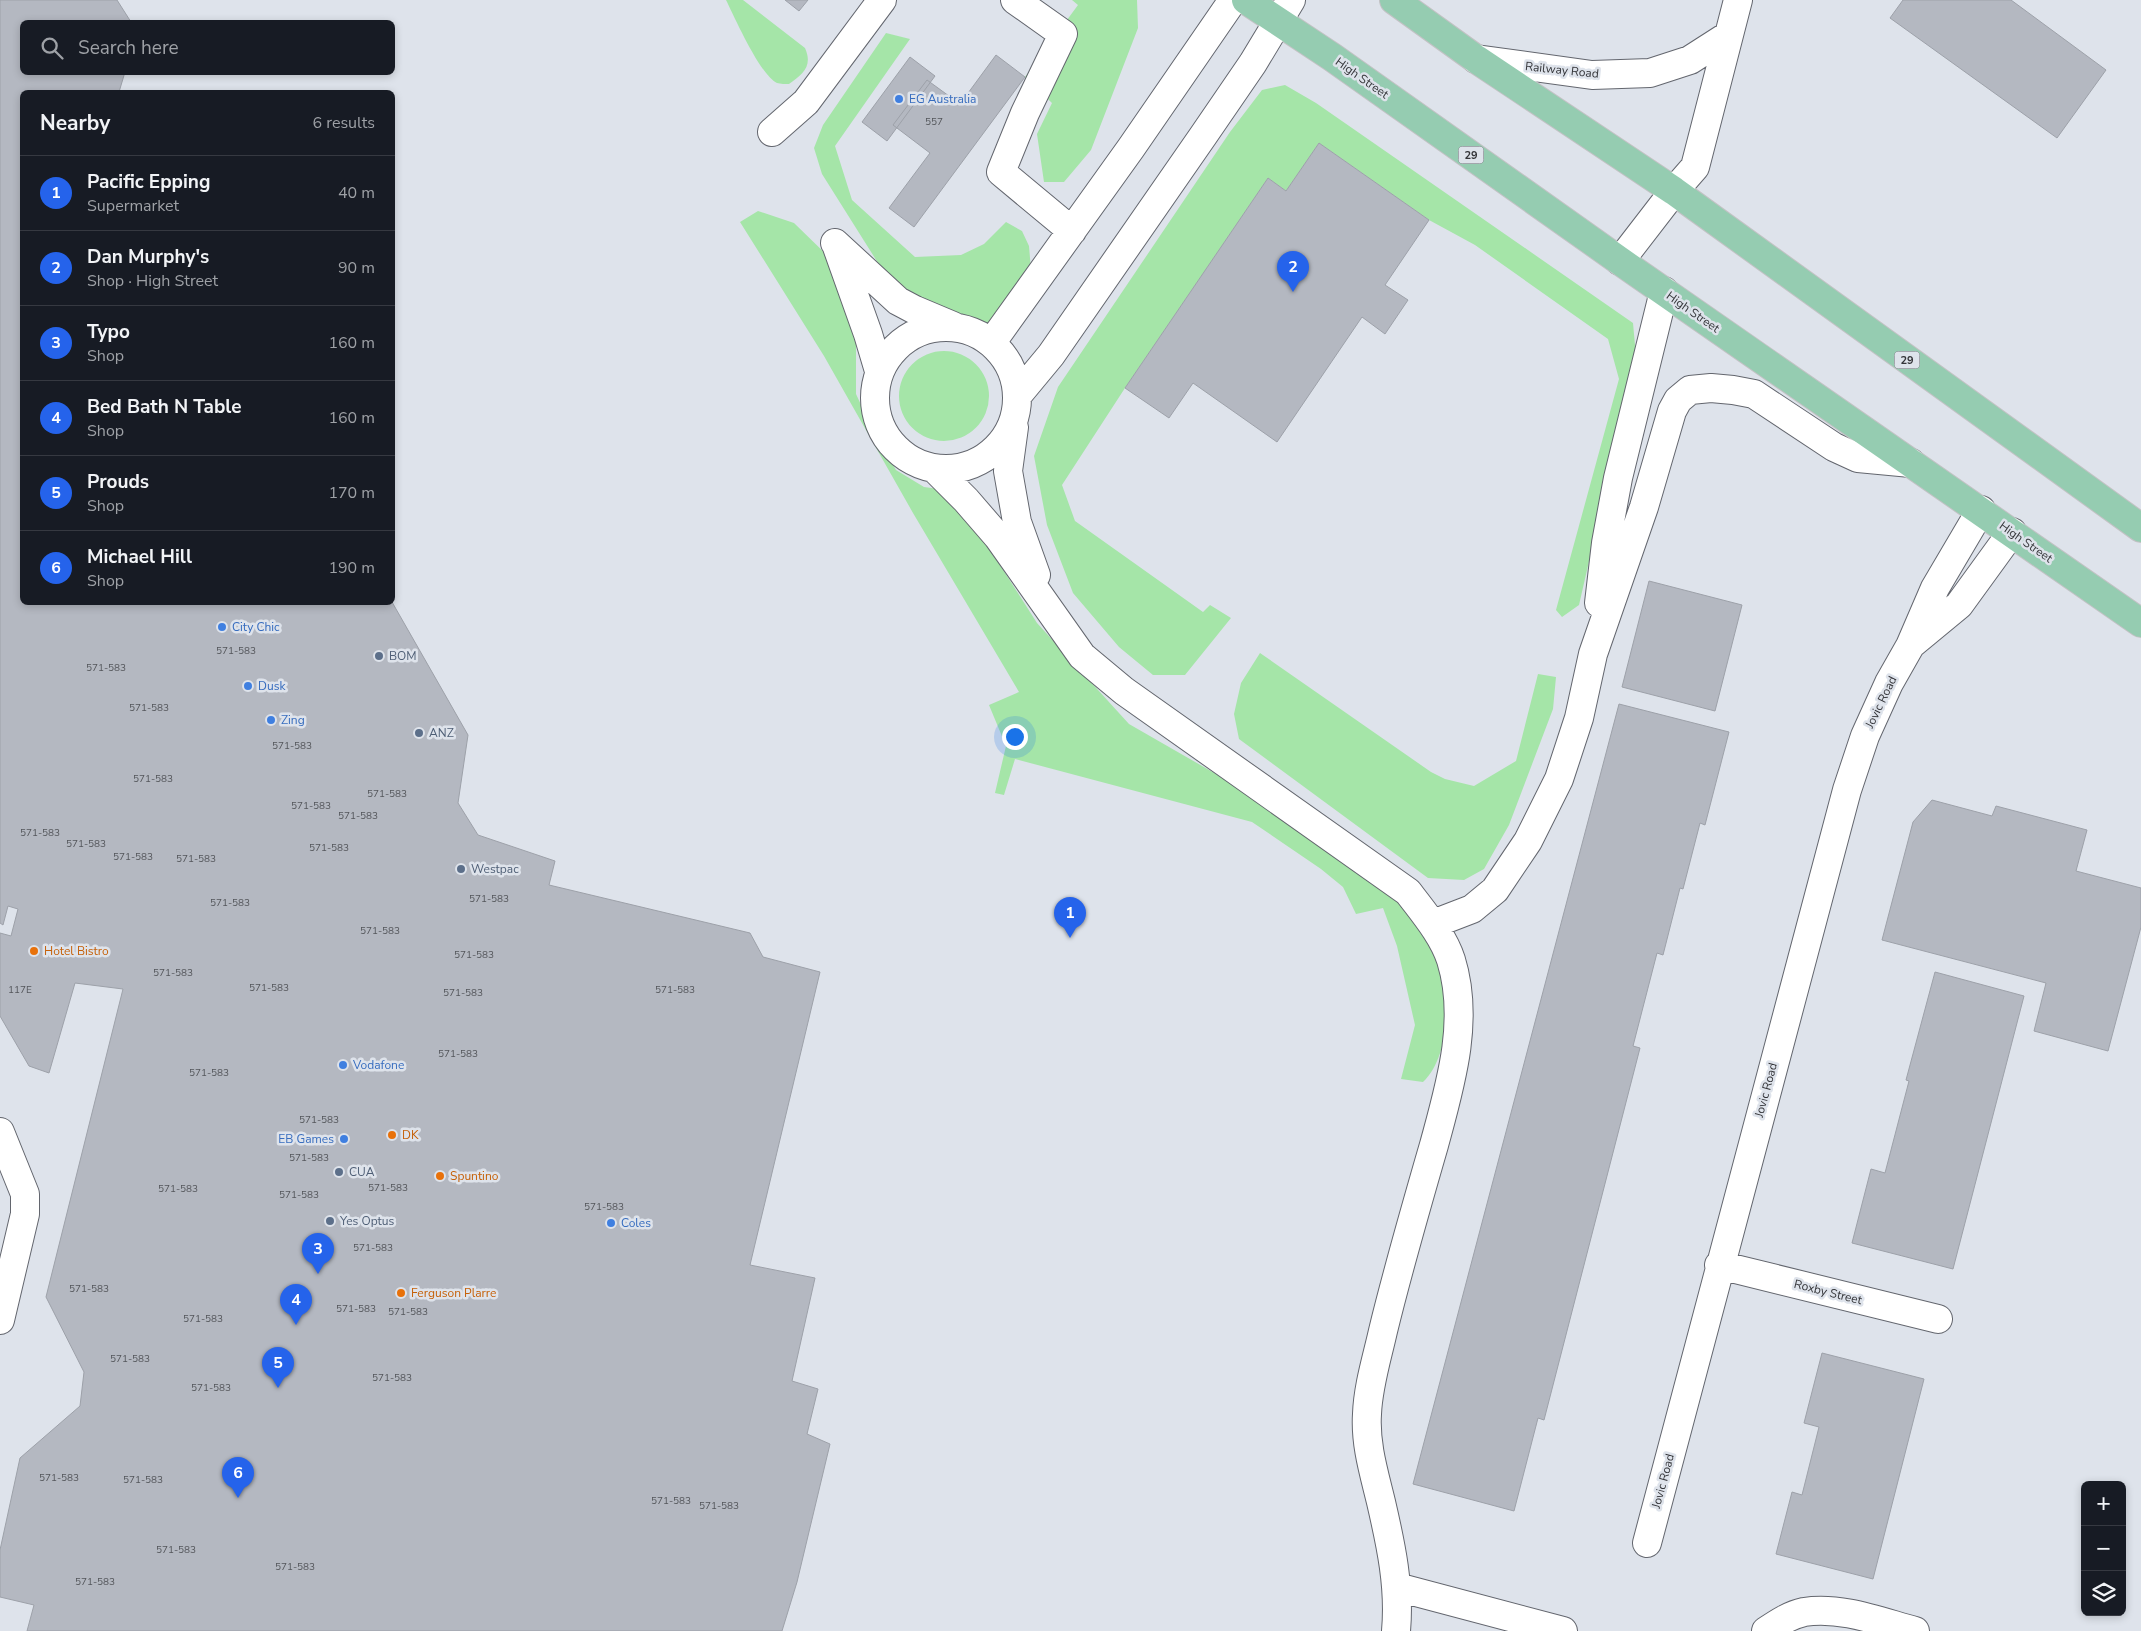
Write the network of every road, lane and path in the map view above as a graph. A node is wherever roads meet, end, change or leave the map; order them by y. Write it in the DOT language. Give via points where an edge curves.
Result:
graph roads {
  1 [pos="882,0"];
  2 [pos="1015,0"];
  3 [pos="1233,0"];
  4 [pos="1246,0"];
  5 [pos="1394,0"];
  6 [pos="1738,0"];
  7 [pos="1284,10"];
  8 [pos="1729,35"];
  9 [pos="1476,59"];
  10 [pos="772,132"];
  11 [pos="1674,191"];
  12 [pos="1072,232"];
  13 [pos="1620,261"];
  14 [pos="1664,291"];
  15 [pos="954,326"];
  16 [pos="992,342"];
  17 [pos="879,371"];
  18 [pos="1016,406"];
  19 [pos="1911,463"];
  20 [pos="934,469"];
  21 [pos="1981,510"];
  22 [pos="2141,528"];
  23 [pos="2012,532"];
  24 [pos="1048,610"];
  25 [pos="2141,623"];
  26 [pos="1910,646"];
  27 [pos="1594,654"];
  28 [pos="1433,924"];
  29 [pos="0,1132"];
  30 [pos="10,1174"];
  31 [pos="1719,1265"];
  32 [pos="6,1269"];
  33 [pos="1938,1319"];
  34 [pos="0,1320"];
  35 [pos="1647,1543"];
  36 [pos="1397,1587"];
  37 [pos="1396,1631"];
  38 [pos="1564,1631"];
  39 [pos="1766,1631"];
  40 [pos="1915,1631"];
  1 -- 10 [label="street" via="806,102"];
  2 -- 12 [label="street" via="1063,34 1001,172"];
  3 -- 12 [label="street"];
  4 -- 7 [label="main road, High Street / 29"];
  5 -- 9 [label="main road, 29"];
  6 -- 8 [label="street"];
  7 -- 13 [label="main road, High Street / 29"];
  7 -- 18 [label="street" via="1253,63"];
  8 -- 9 [label="street, Railway Road" via="1690,60 1650,74 1592,75"];
  8 -- 11 [label="street" via="1695,167"];
  9 -- 11 [label="main road, 29"];
  11 -- 13 [label="street"];
  11 -- 22 [label="main road, 29"];
  12 -- 16 [label="street"];
  13 -- 14 [label="main road, High Street / 29"];
  14 -- 19 [label="main road, High Street / 29"];
  14 -- 27 [label="street" via="1618,478 1606,543"];
  15 -- 16 [label="street" via="972,330"];
  15 -- 17 [label="street" via="931,327 909,336 892,351"];
  15 -- 17 [label="street" via="898,301 835,243"];
  16 -- 18 [label="street" via="1006,358 1014,376"];
  17 -- 20 [label="street" via="874,392 876,413 883,433 896,450 914,462"];
  18 -- 20 [label="street" via="1008,435 994,452 976,463 955,469"];
  18 -- 24 [label="street" via="1008,471 1017,522"];
  19 -- 21 [label="main road, High Street / 29"];
  19 -- 27 [label="street" via="1858,458 1834,447 1754,394 1711,388 1690,390 1678,400 1672,411 1644,507"];
  20 -- 24 [label="street" via="998,537"];
  21 -- 23 [label="main road, High Street / 29"];
  21 -- 26 [label="street, Jovic Road" via="1935,588"];
  23 -- 25 [label="main road, High Street / 29"];
  23 -- 26 [label="street, Jovic Road" via="1959,605"];
  24 -- 28 [label="street" via="1082,656 1124,692 1408,892"];
  26 -- 31 [label="street, Jovic Road" via="1864,736 1846,790"];
  27 -- 28 [label="street" via="1579,718 1558,779 1528,841 1495,890 1472,909"];
  28 -- 36 [label="street" via="1451,959 1458,1000 1458,1048 1392,1294 1371,1382 1367,1414 1367,1442"];
  29 -- 30 [label="street"];
  30 -- 32 [label="street" via="25,1194 25,1214"];
  31 -- 33 [label="street, Roxby Street"];
  31 -- 35 [label="street, Jovic Road"];
  32 -- 34 [label="street"];
  36 -- 37 [label="street"];
  36 -- 38 [label="street"];
  39 -- 40 [label="street" via="1784,1619 1804,1612 1836,1612"];
}
